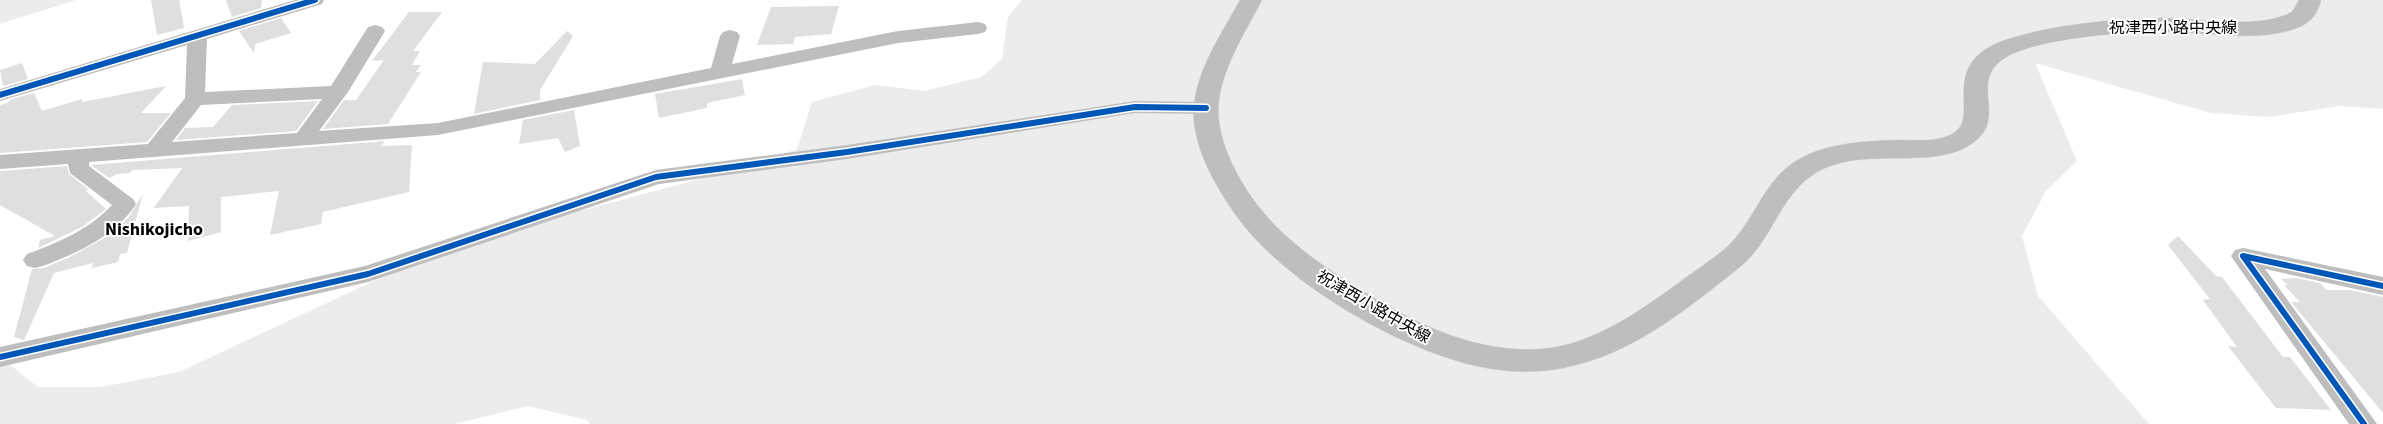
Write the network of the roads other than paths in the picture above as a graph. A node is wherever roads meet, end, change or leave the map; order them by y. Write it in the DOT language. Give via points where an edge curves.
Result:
graph roads {
  1 [pos="315,0"];
  2 [pos="1251,0"];
  3 [pos="2310,0"];
  4 [pos="978,28"];
  5 [pos="376,31"];
  6 [pos="730,36"];
  7 [pos="197,37"];
  8 [pos="720,73"];
  9 [pos="338,92"];
  10 [pos="0,95"];
  11 [pos="196,99"];
  12 [pos="1206,108"];
  13 [pos="303,139"];
  14 [pos="155,150"];
  15 [pos="78,155"];
  16 [pos="0,162"];
  17 [pos="35,260"];
  18 [pos="2383,286"];
  19 [pos="0,357"];
  20 [pos="2364,424"];
  1 -- 7 [label="street"];
  2 -- 12 [label="main road, 祝津西小路中央線" via="1212,79"];
  3 -- 12 [label="main road, 祝津西小路中央線" via="2309,7 2298,19 2270,27 2164,25 2102,28 2021,42 1999,50 1984,62 1977,79 1974,101 1978,118 1970,133 1938,147 1836,155 1814,162 1793,175 1742,250 1669,305 1605,344 1542,362 1507,362 1438,344 1379,314 1300,262 1245,208 1212,142"];
  4 -- 8 [label="street" via="898,37"];
  5 -- 9 [label="street"];
  6 -- 8 [label="street"];
  7 -- 10 [label="street"];
  7 -- 11 [label="street"];
  8 -- 13 [label="street" via="438,129"];
  9 -- 11 [label="street"];
  9 -- 13 [label="street"];
  11 -- 14 [label="street"];
  12 -- 19 [label="street" via="1135,107 847,152 656,177 368,274"];
  13 -- 14 [label="street"];
  14 -- 15 [label="street"];
  15 -- 16 [label="street"];
  15 -- 17 [label="street" via="78,168 126,204 116,216 63,250"];
  18 -- 20 [label="street" via="2243,256"];
}
